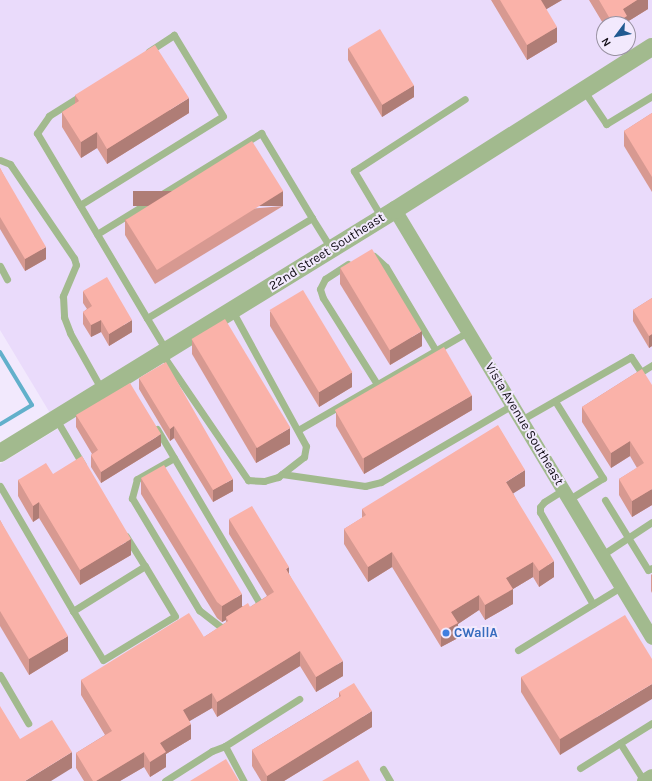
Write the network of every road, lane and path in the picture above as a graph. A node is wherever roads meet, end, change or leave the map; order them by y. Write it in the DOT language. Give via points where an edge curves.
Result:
graph roads {
  1 [pos="652,47"];
  2 [pos="141,56"];
  3 [pos="584,90"];
  4 [pos="88,91"];
  5 [pos="652,96"];
  6 [pos="465,99"];
  7 [pos="0,160"];
  8 [pos="80,205"];
  9 [pos="389,214"];
  10 [pos="312,218"];
  11 [pos="97,234"];
  12 [pos="331,249"];
  13 [pos="366,255"];
  14 [pos="356,259"];
  15 [pos="0,266"];
  16 [pos="7,279"];
  17 [pos="232,310"];
  18 [pos="147,318"];
  19 [pos="468,332"];
  20 [pos="436,351"];
  21 [pos="164,352"];
  22 [pos="652,366"];
  23 [pos="377,384"];
  24 [pos="102,390"];
  25 [pos="555,401"];
  26 [pos="512,405"];
  27 [pos="55,419"];
  28 [pos="151,420"];
  29 [pos="521,420"];
  30 [pos="298,430"];
  31 [pos="0,452"];
  32 [pos="174,458"];
  33 [pos="88,472"];
  34 [pos="282,474"];
  35 [pos="0,486"];
  36 [pos="566,494"];
  37 [pos="605,500"];
  38 [pos="652,522"];
  39 [pos="120,526"];
  40 [pos="629,538"];
  41 [pos="602,555"];
  42 [pos="145,566"];
  43 [pos="652,568"];
  44 [pos="621,587"];
  45 [pos="593,604"];
  46 [pos="73,611"];
  47 [pos="248,612"];
  48 [pos="235,620"];
  49 [pos="652,638"];
  50 [pos="518,650"];
  51 [pos="0,675"];
  52 [pos="299,699"];
  53 [pos="28,723"];
  54 [pos="652,723"];
  55 [pos="620,743"];
  56 [pos="225,746"];
  57 [pos="580,768"];
  58 [pos="382,769"];
  59 [pos="652,776"];
  60 [pos="165,781"];
  61 [pos="244,781"];
  62 [pos="390,781"];
  63 [pos="644,781"];
  1 -- 3 [label="street, 22nd Street Southeast"];
  2 -- 8 [label="lane" via="174,35 223,116"];
  3 -- 5 [label="lane" via="606,124"];
  3 -- 9 [label="street, 22nd Street Southeast"];
  4 -- 8 [label="lane" via="49,116 37,133"];
  6 -- 9 [label="lane" via="354,171"];
  7 -- 24 [label="lane" via="10,164 74,258 76,265 63,296 64,317 70,333"];
  8 -- 11 [label="lane"];
  9 -- 12 [label="street, 22nd Street Southeast"];
  9 -- 19 [label="street, Vista Avenue Southeast"];
  10 -- 11 [label="lane" via="261,134"];
  10 -- 12 [label="lane"];
  10 -- 18 [label="lane"];
  11 -- 18 [label="lane"];
  12 -- 17 [label="street, 22nd Street Southeast"];
  13 -- 20 [label="lane" via="373,256 386,267"];
  14 -- 23 [label="lane" via="325,279 320,289 323,298"];
  15 -- 16 [label="lane"];
  17 -- 21 [label="street, 22nd Street Southeast"];
  17 -- 30 [label="lane"];
  18 -- 21 [label="lane"];
  19 -- 20 [label="lane"];
  19 -- 26 [label="street, Vista Avenue Southeast"];
  20 -- 23 [label="lane"];
  21 -- 24 [label="street, 22nd Street Southeast" via="127,379"];
  21 -- 34 [label="lane" via="248,480 264,481"];
  22 -- 25 [label="lane" via="641,372 631,357"];
  23 -- 30 [label="lane"];
  24 -- 27 [label="street, 22nd Street Southeast"];
  25 -- 29 [label="lane"];
  25 -- 36 [label="lane" via="603,478"];
  26 -- 29 [label="street, Vista Avenue Southeast"];
  26 -- 34 [label="lane" via="376,483 365,486"];
  27 -- 31 [label="street, 22nd Street Southeast"];
  27 -- 33 [label="lane"];
  28 -- 32 [label="lane"];
  29 -- 36 [label="street, Vista Avenue Southeast"];
  30 -- 34 [label="lane" via="306,446 304,457"];
  32 -- 47 [label="lane" via="260,604"];
  32 -- 48 [label="lane" via="137,479 132,498 199,610 222,628"];
  35 -- 46 [label="lane"];
  36 -- 41 [label="street, Vista Avenue Southeast"];
  36 -- 45 [label="lane" via="544,502 540,512"];
  37 -- 40 [label="lane"];
  38 -- 40 [label="lane"];
  39 -- 42 [label="lane"];
  40 -- 41 [label="lane"];
  40 -- 43 [label="lane" via="648,570"];
  41 -- 44 [label="street, Vista Avenue Southeast"];
  42 -- 46 [label="lane"];
  42 -- 46 [label="lane" via="175,616 103,660"];
  44 -- 45 [label="lane"];
  44 -- 49 [label="street, Vista Avenue Southeast"];
  45 -- 50 [label="lane"];
  51 -- 53 [label="lane"];
  52 -- 56 [label="lane"];
  54 -- 55 [label="lane"];
  55 -- 57 [label="lane"];
  55 -- 63 [label="lane"];
  56 -- 60 [label="lane" via="212,751"];
  56 -- 61 [label="lane"];
  58 -- 62 [label="lane"];
  59 -- 63 [label="street"];
}
